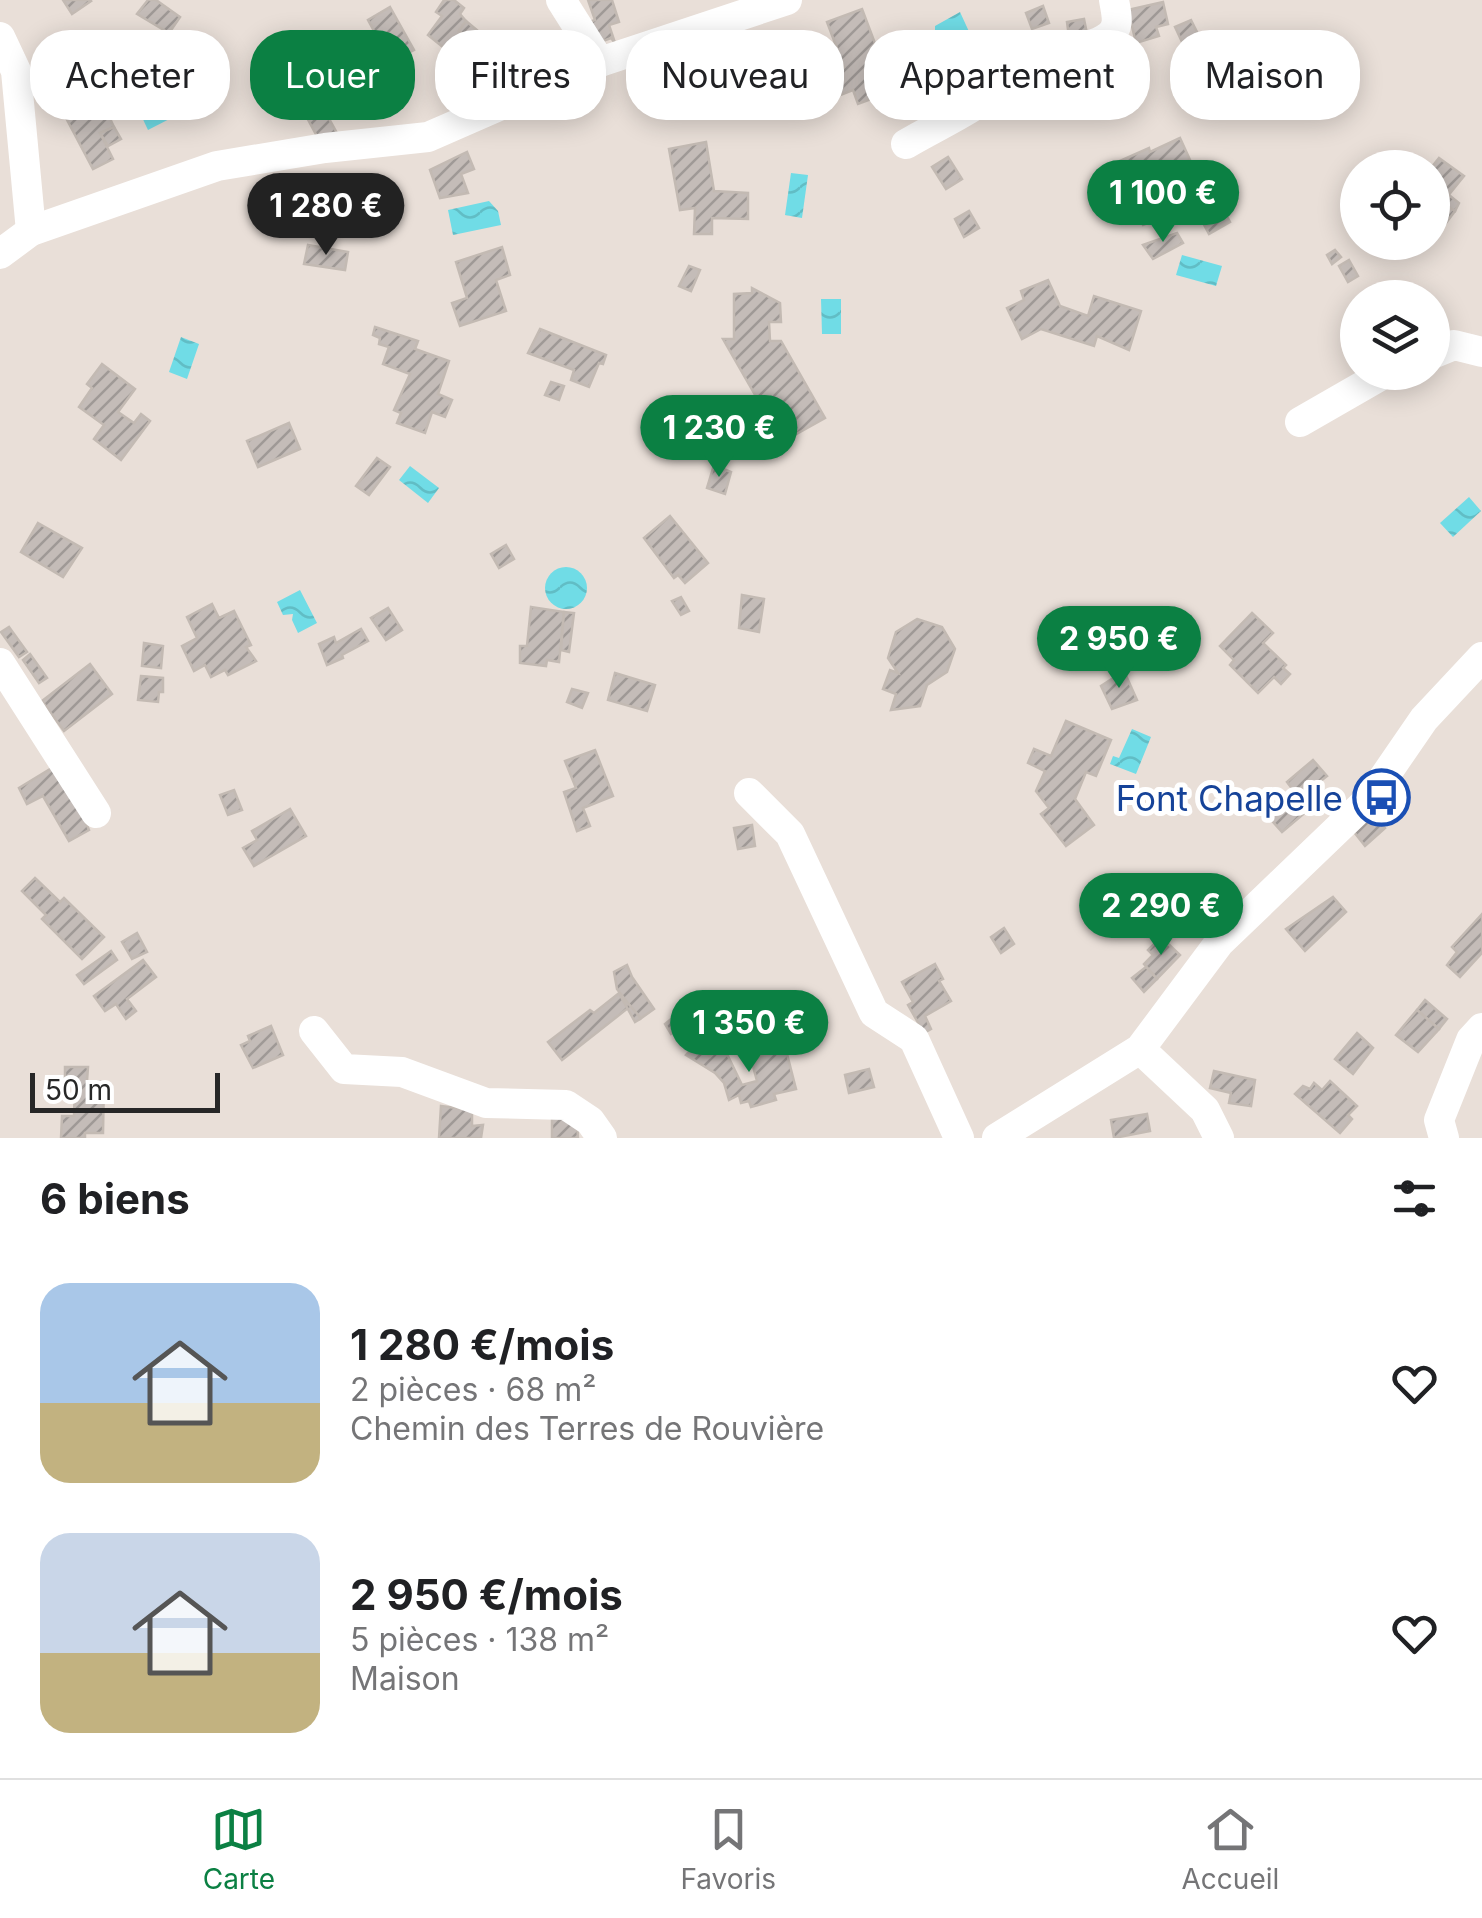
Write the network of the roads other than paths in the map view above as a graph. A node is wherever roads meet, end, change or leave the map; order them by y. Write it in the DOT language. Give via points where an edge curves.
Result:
graph roads {
  1 [pos="561,0"];
  2 [pos="787,0"];
  3 [pos="1114,0"];
  4 [pos="580,30"];
  5 [pos="0,38"];
  6 [pos="606,60"];
  7 [pos="469,120"];
  8 [pos="906,144"];
  9 [pos="31,231"];
  10 [pos="0,254"];
  11 [pos="1450,347"];
  12 [pos="1482,352"];
  13 [pos="1355,390"];
  14 [pos="1300,422"];
  15 [pos="1482,657"];
  16 [pos="0,663"];
  17 [pos="749,794"];
  18 [pos="96,812"];
  19 [pos="1482,1028"];
  20 [pos="314,1032"];
  21 [pos="1140,1048"];
  22 [pos="602,1138"];
  23 [pos="959,1138"];
  24 [pos="997,1138"];
  25 [pos="1219,1138"];
  26 [pos="1444,1138"];
  1 -- 4 [label="street"];
  2 -- 6 [label="street"];
  3 -- 8 [label="street" via="1118,24 1111,35 1093,45 1031,54 989,94"];
  5 -- 9 [label="street" via="16,71"];
  7 -- 9 [label="street" via="428,138 217,166"];
  9 -- 10 [label="street"];
  11 -- 12 [label="street"];
  13 -- 14 [label="street"];
  15 -- 21 [label="street" via="1424,720 1369,799 1219,943"];
  16 -- 18 [label="street"];
  17 -- 23 [label="street" via="790,834 874,1013 914,1039"];
  19 -- 26 [label="street" via="1439,1120"];
  20 -- 22 [label="street" via="344,1069 402,1072 486,1103 566,1105"];
  21 -- 24 [label="street"];
  21 -- 25 [label="street" via="1205,1110"];
}
